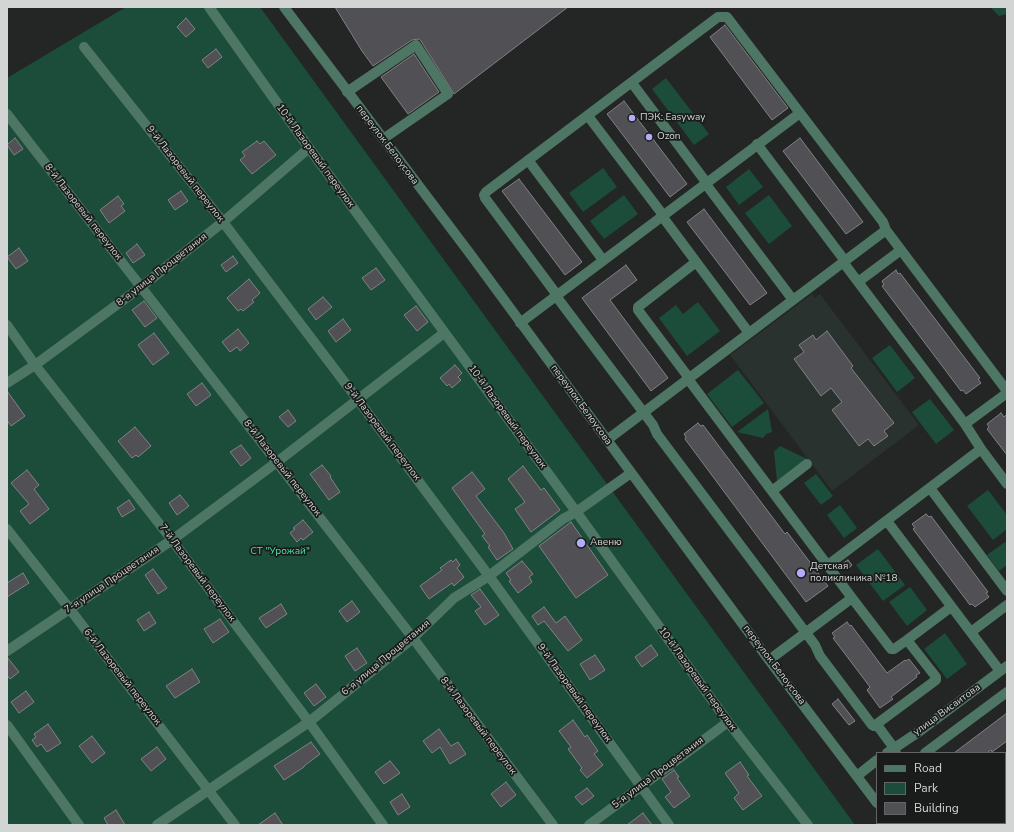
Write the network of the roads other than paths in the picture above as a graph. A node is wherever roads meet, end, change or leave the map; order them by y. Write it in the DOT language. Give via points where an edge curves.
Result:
graph roads {
  1 [pos="209,7"];
  2 [pos="284,7"];
  3 [pos="84,47"];
  4 [pos="632,83"];
  5 [pos="348,92"];
  6 [pos="800,113"];
  7 [pos="7,114"];
  8 [pos="588,116"];
  9 [pos="383,139"];
  10 [pos="757,144"];
  11 [pos="309,148"];
  12 [pos="528,160"];
  13 [pos="706,183"];
  14 [pos="662,216"];
  15 [pos="223,222"];
  16 [pos="886,230"];
  17 [pos="901,250"];
  18 [pos="603,260"];
  19 [pos="844,261"];
  20 [pos="696,262"];
  21 [pos="858,282"];
  22 [pos="141,287"];
  23 [pos="557,295"];
  24 [pos="793,300"];
  25 [pos="520,323"];
  26 [pos="7,325"];
  27 [pos="444,333"];
  28 [pos="749,333"];
  29 [pos="35,365"];
  30 [pos="689,378"];
  31 [pos="7,383"];
  32 [pos="1007,392"];
  33 [pos="358,400"];
  34 [pos="643,412"];
  35 [pos="965,424"];
  36 [pos="607,440"];
  37 [pos="981,449"];
  38 [pos="277,462"];
  39 [pos="807,464"];
  40 [pos="631,473"];
  41 [pos="1007,484"];
  42 [pos="930,488"];
  43 [pos="772,491"];
  44 [pos="576,512"];
  45 [pos="887,521"];
  46 [pos="7,529"];
  47 [pos="172,540"];
  48 [pos="828,565"];
  49 [pos="489,576"];
  50 [pos="1007,591"];
  51 [pos="852,598"];
  52 [pos="1007,605"];
  53 [pos="951,607"];
  54 [pos="69,608"];
  55 [pos="806,632"];
  56 [pos="971,632"];
  57 [pos="413,638"];
  58 [pos="907,640"];
  59 [pos="7,651"];
  60 [pos="769,660"];
  61 [pos="1003,668"];
  62 [pos="1007,692"];
  63 [pos="309,722"];
  64 [pos="728,722"];
  65 [pos="7,725"];
  66 [pos="877,725"];
  67 [pos="892,751"];
  68 [pos="926,752"];
  69 [pos="876,761"];
  70 [pos="857,776"];
  71 [pos="640,786"];
  72 [pos="209,790"];
  73 [pos="876,802"];
  74 [pos="79,825"];
  75 [pos="157,825"];
  76 [pos="235,825"];
  77 [pos="383,825"];
  78 [pos="553,825"];
  79 [pos="589,825"];
  80 [pos="670,825"];
  81 [pos="808,825"];
  1 -- 11 [label="street, 10-й Лазоревый переулок"];
  2 -- 5 [label="street, переулок Белоусова"];
  3 -- 15 [label="street, 9-й Лазоревый переулок"];
  4 -- 6 [label="street" via="718,17 727,16"];
  4 -- 8 [label="street"];
  4 -- 13 [label="street"];
  5 -- 9 [label="street, переулок Белоусова"];
  5 -- 9 [label="street" via="416,45 448,94"];
  6 -- 10 [label="street"];
  6 -- 16 [label="street" via="883,222"];
  7 -- 22 [label="street, 8-й Лазоревый переулок"];
  8 -- 12 [label="street"];
  8 -- 14 [label="street"];
  9 -- 25 [label="street, переулок Белоусова"];
  10 -- 13 [label="street"];
  10 -- 19 [label="street"];
  11 -- 15 [label="street, 8-я улица Процветания"];
  11 -- 27 [label="street, 10-й Лазоревый переулок"];
  12 -- 18 [label="street"];
  12 -- 23 [label="street" via="484,195"];
  13 -- 14 [label="street"];
  13 -- 24 [label="street"];
  14 -- 18 [label="street"];
  14 -- 20 [label="street"];
  15 -- 22 [label="street, 8-я улица Процветания"];
  15 -- 33 [label="street, 9-й Лазоревый переулок"];
  16 -- 17 [label="street"];
  16 -- 19 [label="street"];
  17 -- 21 [label="street"];
  17 -- 32 [label="street"];
  18 -- 23 [label="street"];
  19 -- 21 [label="street"];
  19 -- 24 [label="street"];
  20 -- 28 [label="street"];
  20 -- 30 [label="street" via="638,307"];
  21 -- 35 [label="street"];
  22 -- 29 [label="street, 8-я улица Процветания"];
  22 -- 38 [label="street, 8-й Лазоревый переулок"];
  23 -- 25 [label="street"];
  23 -- 34 [label="street"];
  24 -- 28 [label="street"];
  25 -- 36 [label="street, переулок Белоусова"];
  26 -- 29 [label="street, 7-й Лазоревый переулок"];
  27 -- 33 [label="street, 7-я улица Процветания"];
  27 -- 44 [label="street, 10-й Лазоревый переулок"];
  28 -- 30 [label="street"];
  29 -- 31 [label="street, 8-я улица Процветания"];
  29 -- 47 [label="street, 7-й Лазоревый переулок"];
  30 -- 34 [label="street"];
  30 -- 43 [label="street"];
  32 -- 35 [label="street"];
  33 -- 38 [label="street, 7-я улица Процветания"];
  33 -- 49 [label="street, 9-й Лазоревый переулок"];
  34 -- 36 [label="street"];
  34 -- 55 [label="street"];
  35 -- 37 [label="street"];
  36 -- 40 [label="street, переулок Белоусова"];
  37 -- 41 [label="street"];
  37 -- 42 [label="street"];
  38 -- 47 [label="street, 7-я улица Процветания"];
  38 -- 57 [label="street, 8-й Лазоревый переулок"];
  39 -- 43 [label="street"];
  40 -- 44 [label="street, 6-я улица Процветания"];
  40 -- 60 [label="street, переулок Белоусова"];
  42 -- 45 [label="street"];
  42 -- 50 [label="street"];
  43 -- 48 [label="street"];
  44 -- 49 [label="street, 6-я улица Процветания" via="563,519"];
  44 -- 64 [label="street, 10-й Лазоревый переулок"];
  45 -- 48 [label="street"];
  45 -- 53 [label="street"];
  46 -- 54 [label="street, 6-й Лазоревый переулок"];
  47 -- 54 [label="street, 7-я улица Процветания"];
  47 -- 63 [label="street, 7-й Лазоревый переулок"];
  48 -- 51 [label="street"];
  49 -- 57 [label="street, 6-я улица Процветания" via="454,598"];
  49 -- 71 [label="street, 9-й Лазоревый переулок"];
  51 -- 55 [label="street"];
  51 -- 58 [label="street" via="891,649"];
  52 -- 56 [label="street"];
  53 -- 56 [label="street"];
  53 -- 58 [label="street"];
  54 -- 59 [label="street, 7-я улица Процветания"];
  54 -- 72 [label="street, 6-й Лазоревый переулок"];
  55 -- 60 [label="street"];
  55 -- 66 [label="street" via="820,656 872,725"];
  56 -- 61 [label="street"];
  57 -- 63 [label="street, 6-я улица Процветания"];
  57 -- 78 [label="street, 8-й Лазоревый переулок"];
  58 -- 66 [label="street" via="936,680"];
  60 -- 70 [label="street, переулок Белоусова"];
  61 -- 67 [label="street, улица Висаитова"];
  62 -- 68 [label="street"];
  63 -- 72 [label="street, 6-я улица Процветания"];
  63 -- 77 [label="street, 7-й Лазоревый переулок"];
  64 -- 71 [label="street, 5-я улица Процветания"];
  64 -- 81 [label="street, 10-й Лазоревый переулок"];
  65 -- 74 [label="street"];
  66 -- 67 [label="street"];
  69 -- 70 [label="street"];
  70 -- 73 [label="street, переулок Белоусова"];
  71 -- 79 [label="street, 5-я улица Процветания"];
  71 -- 80 [label="street, 9-й Лазоревый переулок"];
  72 -- 75 [label="street, 6-я улица Процветания"];
  72 -- 76 [label="street, 6-й Лазоревый переулок"];
}
